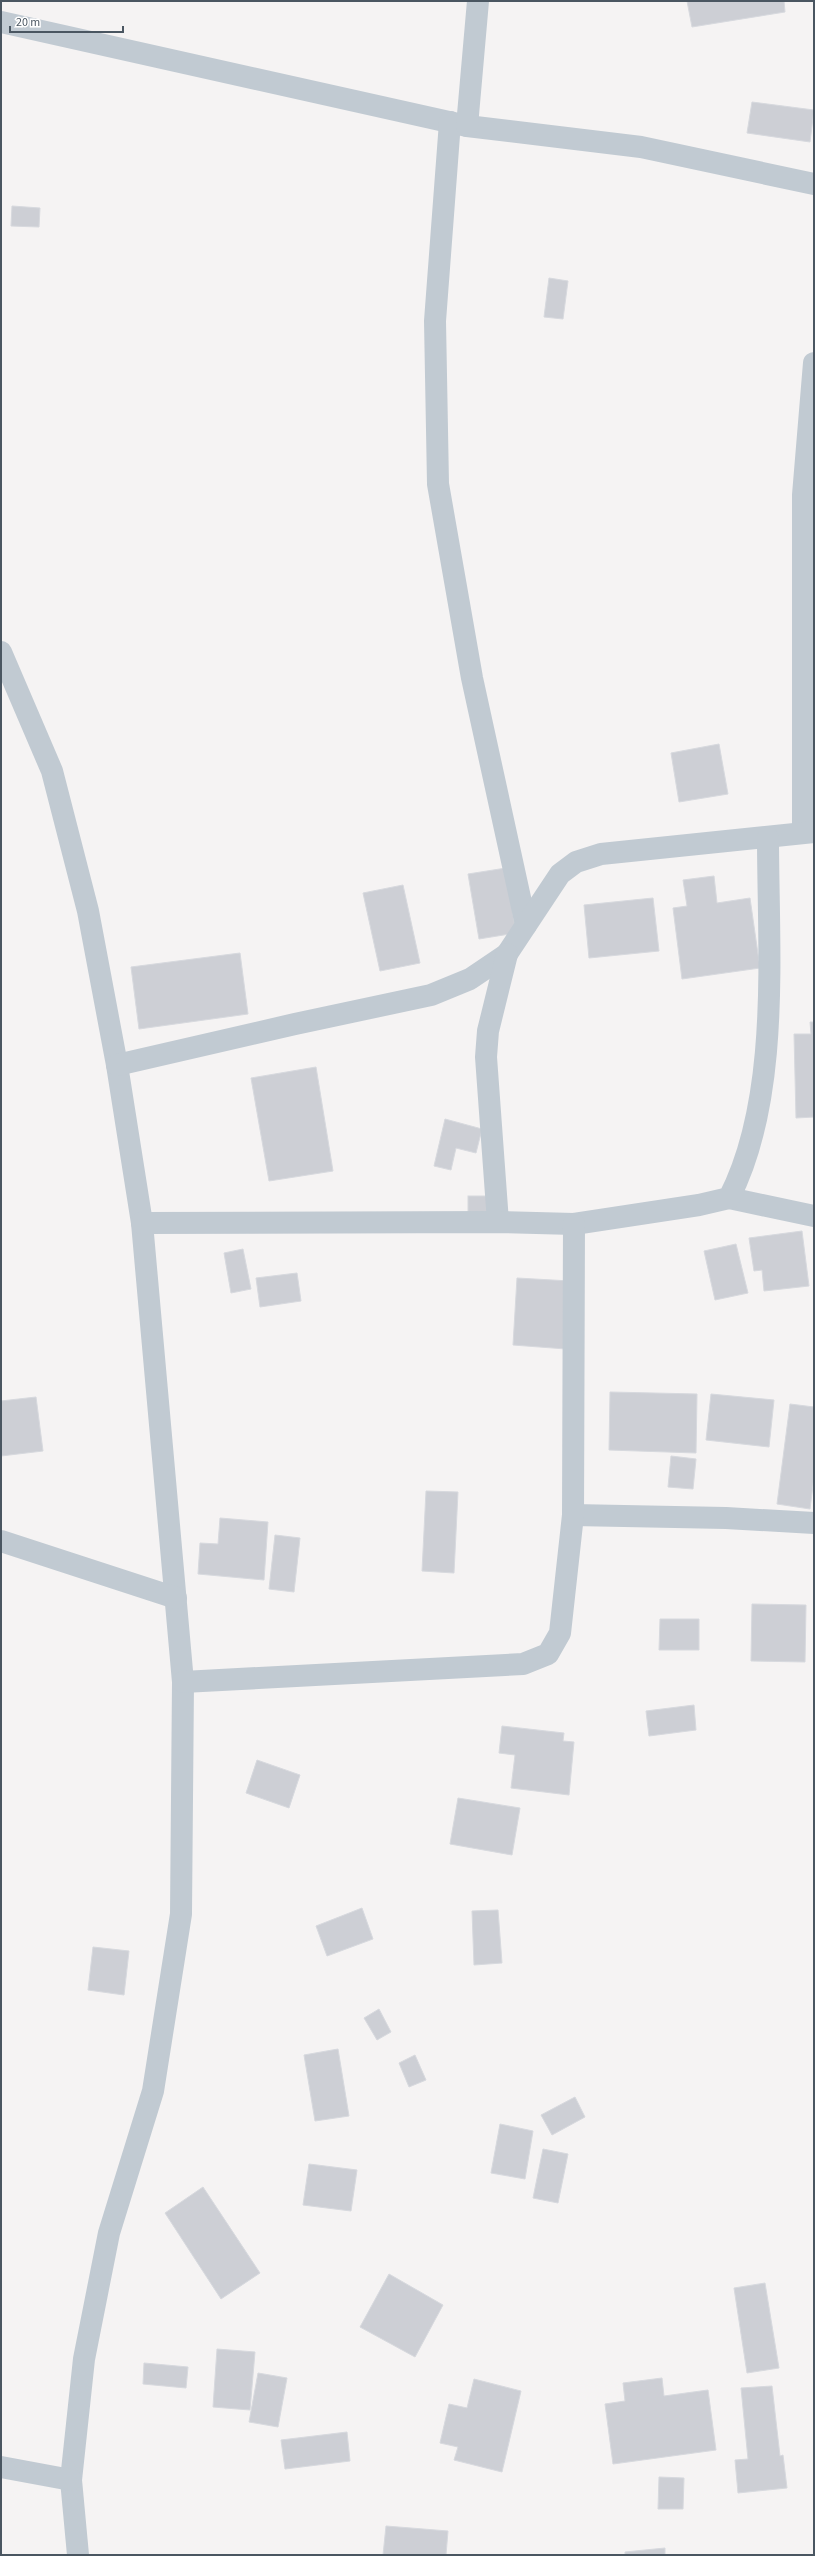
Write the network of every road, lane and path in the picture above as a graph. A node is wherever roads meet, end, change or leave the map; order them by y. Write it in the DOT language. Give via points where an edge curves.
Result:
graph roads {
  1 [pos="478,1"];
  2 [pos="1,18"];
  3 [pos="1,22"];
  4 [pos="459,124"];
  5 [pos="814,184"];
  6 [pos="814,362"];
  7 [pos="1,652"];
  8 [pos="808,832"];
  9 [pos="768,838"];
  10 [pos="526,925"];
  11 [pos="507,954"];
  12 [pos="117,1065"];
  13 [pos="728,1198"];
  14 [pos="814,1216"];
  15 [pos="498,1222"];
  16 [pos="142,1223"];
  17 [pos="574,1224"];
  18 [pos="573,1515"];
  19 [pos="814,1523"];
  20 [pos="1,1541"];
  21 [pos="176,1598"];
  22 [pos="183,1682"];
  23 [pos="1,2467"];
  24 [pos="71,2480"];
  25 [pos="78,2555"];
  1 -- 4 [label="street"];
  2 -- 3 [label="street"];
  3 -- 4 [label="street"];
  4 -- 5 [label="street" via="641,147"];
  4 -- 10 [label="street" via="435,322 438,484 472,678"];
  6 -- 8 [label="street" via="803,495"];
  7 -- 12 [label="street" via="52,771 88,911"];
  8 -- 9 [label="street"];
  9 -- 10 [label="street" via="601,854 576,862 560,874"];
  9 -- 13 [label="street" via="769,988 762,1094 742,1171"];
  10 -- 11 [label="street"];
  11 -- 12 [label="street" via="470,979 431,996"];
  11 -- 15 [label="street" via="488,1031 486,1057"];
  12 -- 16 [label="street"];
  13 -- 14 [label="street"];
  13 -- 17 [label="street" via="699,1205"];
  15 -- 16 [label="street"];
  15 -- 17 [label="street"];
  16 -- 21 [label="street"];
  17 -- 18 [label="street"];
  18 -- 19 [label="street" via="726,1518"];
  18 -- 22 [label="street" via="560,1633 548,1654 523,1664"];
  20 -- 21 [label="street"];
  21 -- 22 [label="street"];
  22 -- 24 [label="street" via="181,1914 153,2091 109,2233 85,2351"];
  23 -- 24 [label="street"];
  24 -- 25 [label="street"];
}
